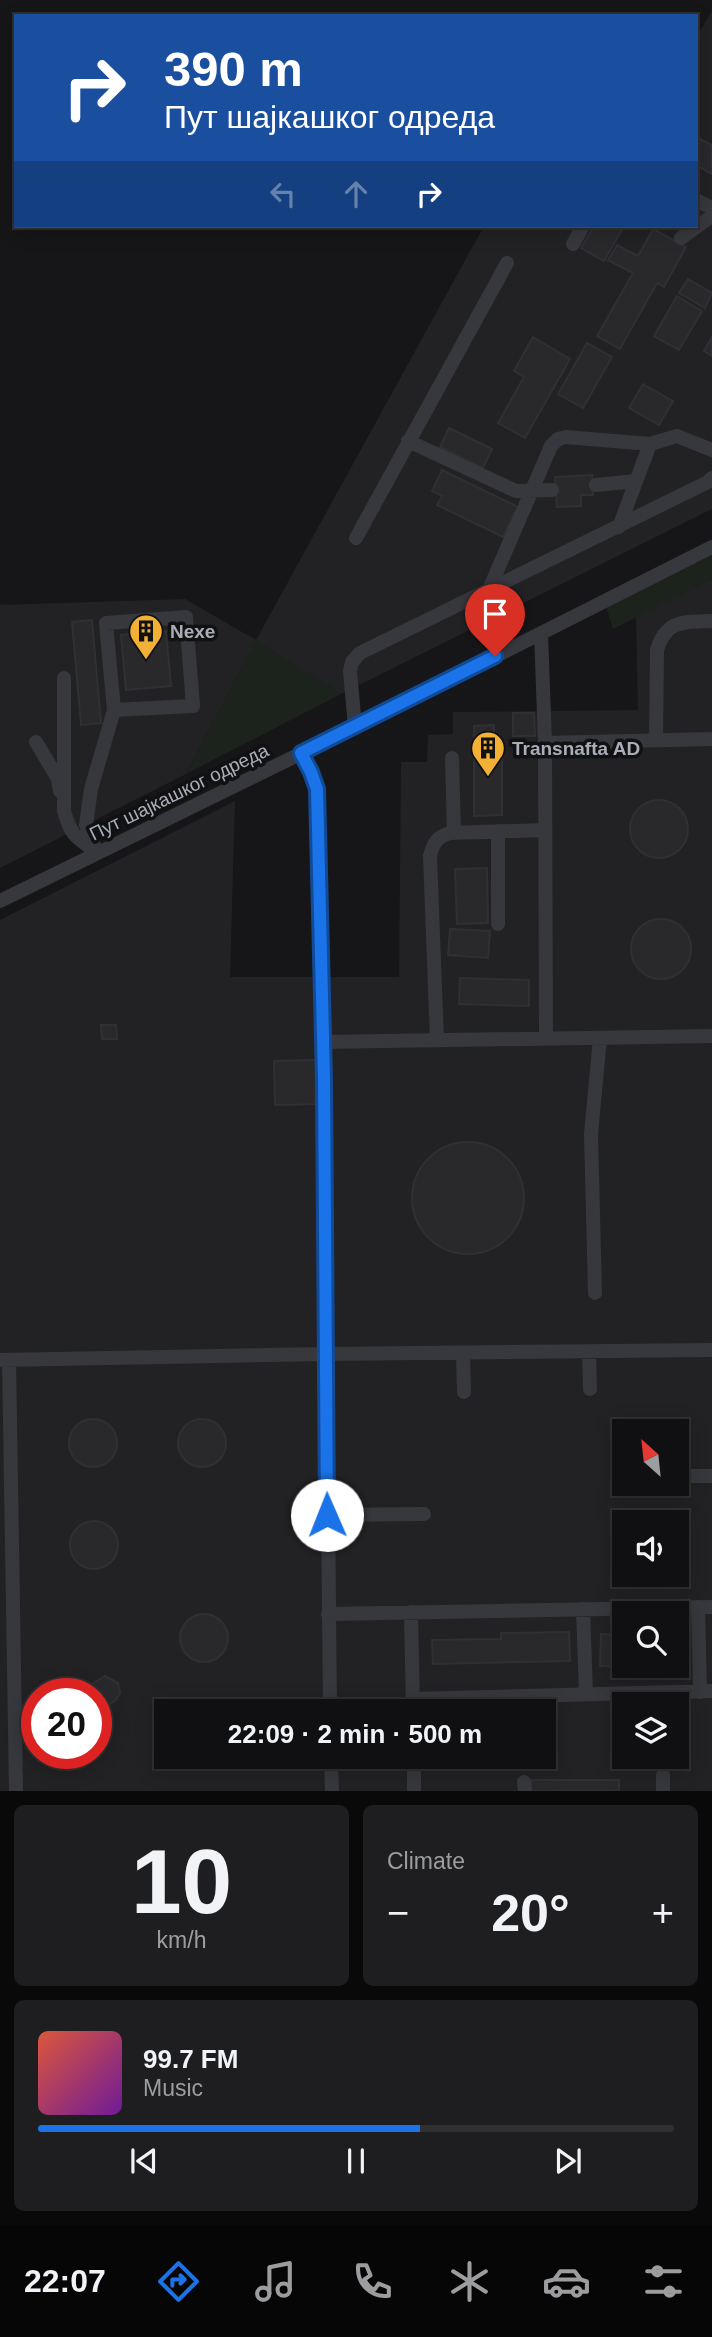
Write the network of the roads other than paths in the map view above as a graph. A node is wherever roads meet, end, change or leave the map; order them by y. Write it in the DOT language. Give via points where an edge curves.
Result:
graph roads {
  1 [pos="582,228"];
  2 [pos="695,228"];
  3 [pos="681,238"];
  4 [pos="573,244"];
  5 [pos="507,263"];
  6 [pos="408,442"];
  7 [pos="650,444"];
  8 [pos="712,450"];
  9 [pos="712,478"];
  10 [pos="636,481"];
  11 [pos="596,485"];
  12 [pos="552,490"];
  13 [pos="530,492"];
  14 [pos="619,527"];
  15 [pos="356,538"];
  16 [pos="712,547"];
  17 [pos="500,562"];
  18 [pos="516,578"];
  19 [pos="488,592"];
  20 [pos="712,621"];
  21 [pos="541,633"];
  22 [pos="64,678"];
  23 [pos="114,710"];
  24 [pos="355,727"];
  25 [pos="712,739"];
  26 [pos="656,740"];
  27 [pos="36,742"];
  28 [pos="545,743"];
  29 [pos="301,753"];
  30 [pos="453,758"];
  31 [pos="64,811"];
  32 [pos="545,830"];
  33 [pos="498,831"];
  34 [pos="453,833"];
  35 [pos="97,853"];
  36 [pos="0,901"];
  37 [pos="498,924"];
  38 [pos="712,1036"];
  39 [pos="600,1038"];
  40 [pos="546,1039"];
  41 [pos="437,1040"];
  42 [pos="322,1042"];
  43 [pos="595,1293"];
  44 [pos="712,1350"];
  45 [pos="589,1352"];
  46 [pos="463,1353"];
  47 [pos="325,1354"];
  48 [pos="4,1360"];
  49 [pos="590,1389"];
  50 [pos="464,1392"];
  51 [pos="690,1476"];
  52 [pos="712,1476"];
  53 [pos="424,1514"];
  54 [pos="327,1515"];
  55 [pos="705,1607"];
  56 [pos="583,1609"];
  57 [pos="411,1612"];
  58 [pos="328,1614"];
  59 [pos="706,1691"];
  60 [pos="586,1695"];
  61 [pos="330,1699"];
  62 [pos="413,1699"];
  63 [pos="517,1699"];
  64 [pos="331,1769"];
  65 [pos="414,1769"];
  66 [pos="663,1775"];
  67 [pos="16,1791"];
  68 [pos="332,1791"];
  69 [pos="414,1791"];
  70 [pos="663,1791"];
  1 -- 4 [label="street"];
  2 -- 3 [label="street"];
  5 -- 6 [label="street"];
  6 -- 13 [label="street" via="516,491"];
  6 -- 15 [label="street"];
  7 -- 8 [label="street" via="677,436"];
  7 -- 10 [label="street"];
  7 -- 13 [label="street" via="558,439"];
  9 -- 14 [label="street"];
  10 -- 11 [label="street"];
  10 -- 14 [label="street"];
  12 -- 13 [label="street"];
  13 -- 17 [label="street"];
  14 -- 18 [label="street"];
  16 -- 21 [label="street, Пут шајкашког одреда"];
  17 -- 18 [label="street" via="509,576"];
  17 -- 19 [label="street"];
  18 -- 19 [label="street"];
  19 -- 24 [label="street" via="360,653 350,671"];
  20 -- 26 [label="street" via="684,622 661,637"];
  21 -- 24 [label="street, Пут шајкашког одреда"];
  21 -- 28 [label="street"];
  22 -- 31 [label="street"];
  23 -- 23 [label="street" via="192,706 186,617 106,623"];
  23 -- 35 [label="street" via="91,789 86,825"];
  24 -- 29 [label="street, Пут шајкашког одреда"];
  25 -- 26 [label="street"];
  26 -- 28 [label="street"];
  27 -- 31 [label="street" via="58,779"];
  28 -- 32 [label="street"];
  29 -- 35 [label="street, Пут шајкашког одреда"];
  29 -- 42 [label="street" via="317,789"];
  30 -- 34 [label="street"];
  31 -- 35 [label="street" via="74,836"];
  32 -- 33 [label="street"];
  32 -- 40 [label="street"];
  33 -- 34 [label="street"];
  33 -- 37 [label="street"];
  34 -- 41 [label="street" via="439,837 430,856"];
  35 -- 36 [label="street, Пут шајкашког одреда"];
  38 -- 39 [label="street"];
  39 -- 40 [label="street"];
  39 -- 43 [label="street" via="591,1134"];
  40 -- 41 [label="street"];
  41 -- 42 [label="street"];
  42 -- 47 [label="street"];
  44 -- 45 [label="street"];
  45 -- 46 [label="street"];
  45 -- 49 [label="street"];
  46 -- 47 [label="street"];
  46 -- 50 [label="street"];
  47 -- 48 [label="street"];
  47 -- 54 [label="street"];
  48 -- 67 [label="street"];
  51 -- 52 [label="street"];
  53 -- 54 [label="street"];
  54 -- 58 [label="street"];
  55 -- 56 [label="street"];
  55 -- 59 [label="street"];
  56 -- 57 [label="street"];
  56 -- 60 [label="street"];
  57 -- 58 [label="street"];
  57 -- 62 [label="street"];
  58 -- 61 [label="street"];
  59 -- 60 [label="street"];
  60 -- 63 [label="street"];
  64 -- 68 [label="street"];
  65 -- 69 [label="street"];
  66 -- 70 [label="street"];
}
